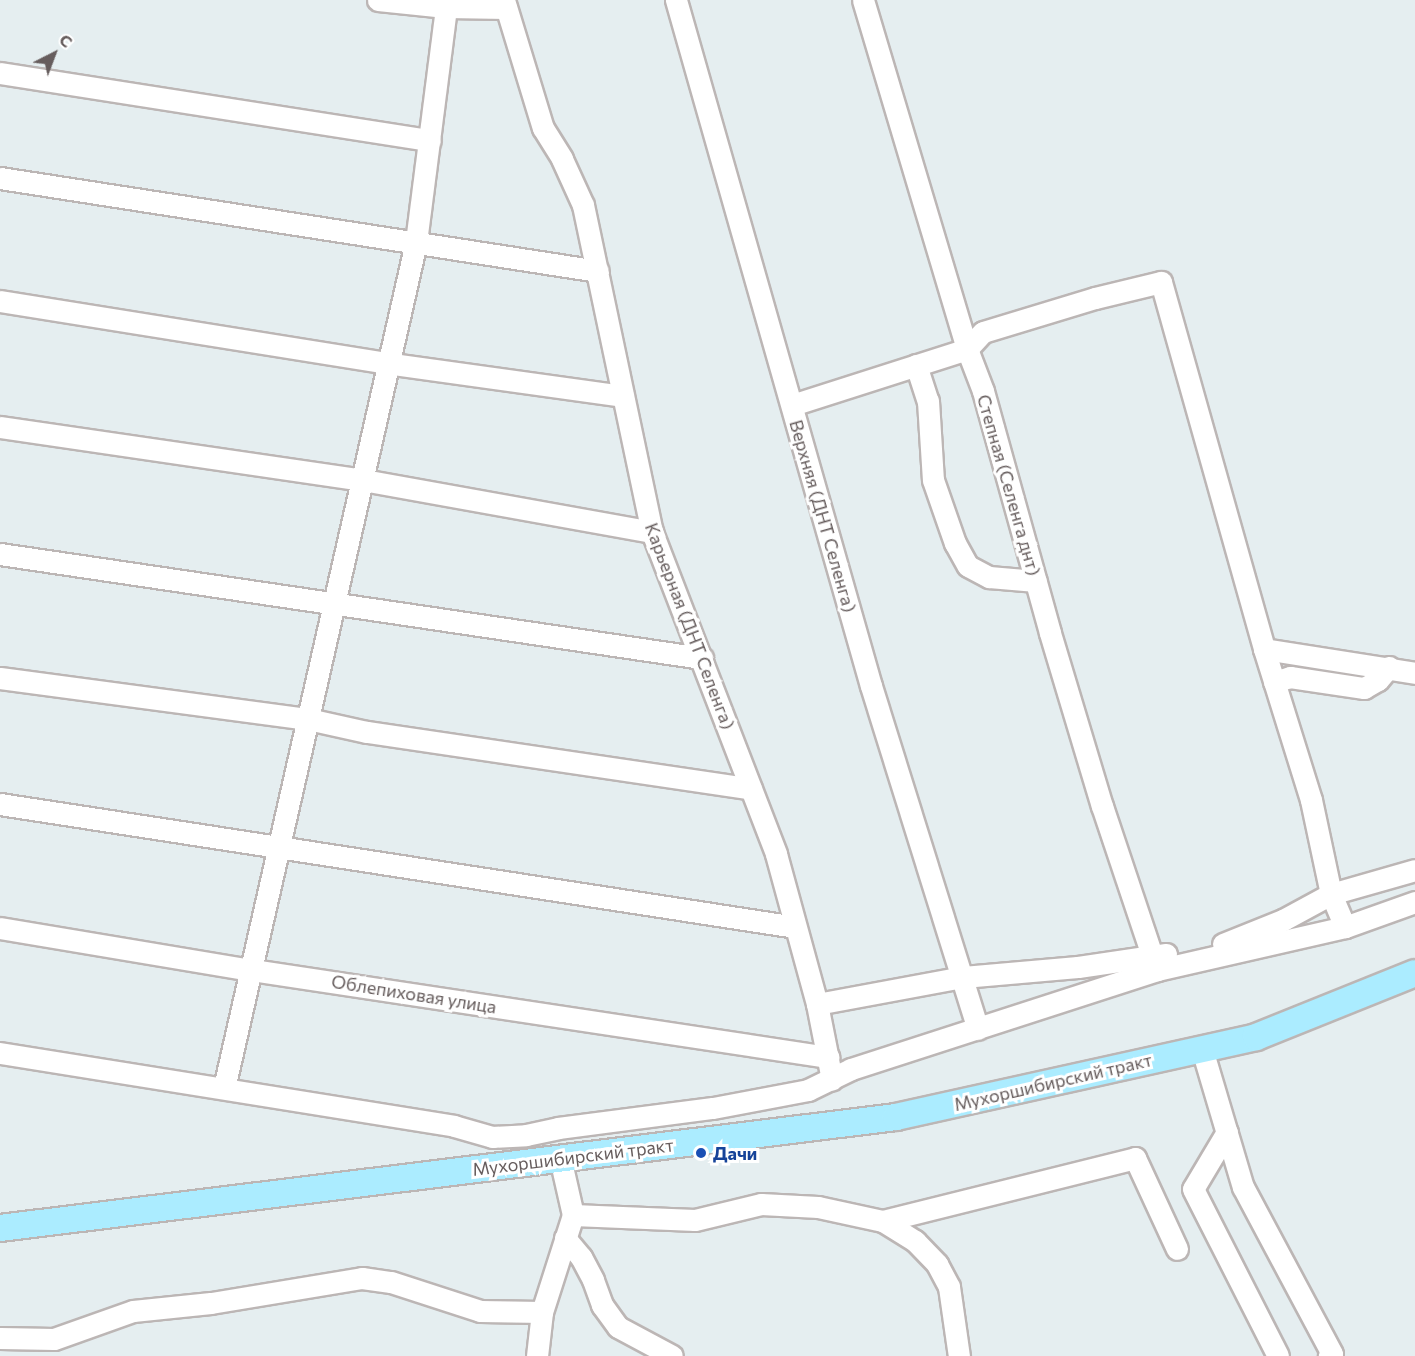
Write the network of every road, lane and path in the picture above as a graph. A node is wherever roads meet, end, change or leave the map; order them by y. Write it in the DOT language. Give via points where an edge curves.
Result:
graph roads {
  1 [pos="676,0"];
  2 [pos="863,0"];
  3 [pos="391,1"];
  4 [pos="505,4"];
  5 [pos="446,7"];
  6 [pos="0,73"];
  7 [pos="430,140"];
  8 [pos="0,178"];
  9 [pos="416,242"];
  10 [pos="598,271"];
  11 [pos="0,301"];
  12 [pos="967,349"];
  13 [pos="386,363"];
  14 [pos="916,365"];
  15 [pos="623,396"];
  16 [pos="792,405"];
  17 [pos="0,427"];
  18 [pos="363,480"];
  19 [pos="652,532"];
  20 [pos="0,554"];
  21 [pos="1036,581"];
  22 [pos="335,604"];
  23 [pos="1264,649"];
  24 [pos="702,658"];
  25 [pos="1389,667"];
  26 [pos="1415,672"];
  27 [pos="0,678"];
  28 [pos="1274,682"];
  29 [pos="308,719"];
  30 [pos="751,789"];
  31 [pos="0,804"];
  32 [pos="278,847"];
  33 [pos="1415,870"];
  34 [pos="1331,894"];
  35 [pos="1415,902"];
  36 [pos="795,927"];
  37 [pos="1345,927"];
  38 [pos="0,928"];
  39 [pos="1155,963"];
  40 [pos="252,970"];
  41 [pos="1415,973"];
  42 [pos="963,978"];
  43 [pos="817,1005"];
  44 [pos="978,1029"];
  45 [pos="1202,1049"];
  46 [pos="0,1053"];
  47 [pos="828,1057"];
  48 [pos="832,1080"];
  49 [pos="224,1088"];
  50 [pos="584,1125"];
  51 [pos="1227,1132"];
  52 [pos="565,1158"];
  53 [pos="573,1215"];
  54 [pos="883,1221"];
  55 [pos="0,1226"];
  56 [pos="565,1238"];
  57 [pos="1177,1249"];
  58 [pos="542,1312"];
  59 [pos="0,1338"];
  60 [pos="537,1356"];
  61 [pos="672,1356"];
  62 [pos="959,1356"];
  63 [pos="1278,1356"];
  64 [pos="1329,1356"];
  1 -- 16 [label="street, Верхняя (ДНТ Селенга)"];
  2 -- 12 [label="street, Степная (Селенга днт)"];
  3 -- 5 [label="street"];
  4 -- 5 [label="street"];
  4 -- 10 [label="street, Карьерная (ДНТ Селенга)" via="543,128 583,205"];
  5 -- 7 [label="street"];
  6 -- 7 [label="street"];
  7 -- 9 [label="street"];
  8 -- 9 [label="street"];
  9 -- 10 [label="street"];
  9 -- 13 [label="street"];
  10 -- 15 [label="street, Карьерная (ДНТ Селенга)"];
  11 -- 13 [label="street"];
  12 -- 14 [label="street"];
  12 -- 21 [label="street, Степная (Селенга днт)" via="983,391"];
  12 -- 23 [label="street" via="983,332 1161,282"];
  13 -- 15 [label="street"];
  13 -- 18 [label="street"];
  14 -- 16 [label="street"];
  14 -- 21 [label="street" via="928,401 933,480 955,543 968,566 989,577"];
  15 -- 19 [label="street, Карьерная (ДНТ Селенга)"];
  16 -- 42 [label="street, Верхняя (ДНТ Селенга)" via="872,686"];
  17 -- 18 [label="street"];
  18 -- 19 [label="street"];
  18 -- 22 [label="street"];
  19 -- 24 [label="street, Карьерная (ДНТ Селенга)"];
  20 -- 22 [label="street"];
  21 -- 39 [label="street, Степная (Селенга днт)" via="1102,806"];
  22 -- 24 [label="street"];
  22 -- 29 [label="street"];
  23 -- 25 [label="street"];
  23 -- 28 [label="street"];
  24 -- 30 [label="street, Карьерная (ДНТ Селенга)"];
  25 -- 26 [label="street"];
  25 -- 28 [label="street" via="1364,688 1290,677"];
  27 -- 29 [label="street"];
  28 -- 34 [label="street" via="1311,800"];
  29 -- 30 [label="street" via="367,732"];
  29 -- 32 [label="street"];
  30 -- 36 [label="street, Карьерная (ДНТ Селенга)" via="776,854"];
  31 -- 32 [label="street"];
  32 -- 36 [label="street"];
  32 -- 40 [label="street"];
  33 -- 34 [label="street"];
  34 -- 37 [label="street"];
  34 -- 39 [label="street" via="1228,943"];
  35 -- 37 [label="street"];
  36 -- 43 [label="street, Карьерная (ДНТ Селенга)"];
  37 -- 39 [label="street"];
  38 -- 40 [label="street, Облепиховая улица"];
  39 -- 42 [label="street"];
  39 -- 44 [label="street"];
  40 -- 47 [label="street, Облепиховая улица"];
  40 -- 49 [label="street"];
  41 -- 45 [label="main road, Мухоршибирский тракт" via="1256,1037"];
  42 -- 43 [label="street"];
  42 -- 44 [label="street, Верхняя (ДНТ Селенга)"];
  43 -- 47 [label="street, Карьерная (ДНТ Селенга)"];
  44 -- 48 [label="street" via="851,1069"];
  45 -- 51 [label="street"];
  45 -- 52 [label="main road, Мухоршибирский тракт" via="896,1117"];
  46 -- 49 [label="street"];
  47 -- 48 [label="street, Карьерная (ДНТ Селенга)"];
  48 -- 50 [label="street" via="771,1098"];
  49 -- 50 [label="street" via="454,1126 492,1137"];
  50 -- 52 [label="street"];
  51 -- 63 [label="street" via="1193,1189"];
  51 -- 64 [label="street" via="1243,1187 1332,1354"];
  52 -- 53 [label="street"];
  52 -- 55 [label="main road, Мухоршибирский тракт"];
  53 -- 54 [label="street" via="695,1220 761,1204 818,1207"];
  53 -- 56 [label="street"];
  54 -- 57 [label="street" via="1135,1158"];
  54 -- 62 [label="street" via="915,1241 937,1264 949,1287"];
  56 -- 58 [label="street"];
  56 -- 61 [label="street" via="580,1257 602,1305 618,1327"];
  58 -- 59 [label="street" via="480,1311 392,1282 362,1278 212,1303 134,1311 54,1340"];
  58 -- 60 [label="street"];
}
